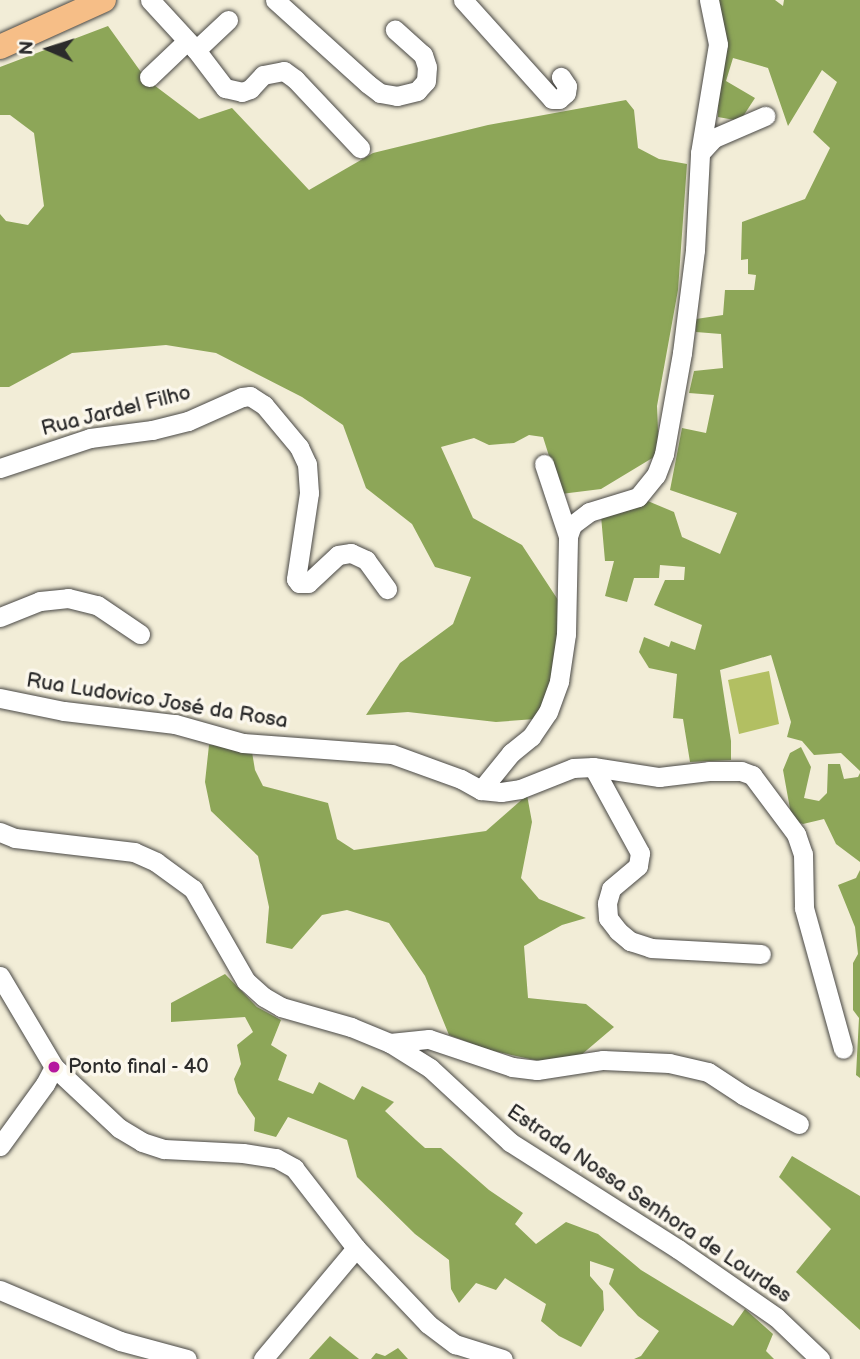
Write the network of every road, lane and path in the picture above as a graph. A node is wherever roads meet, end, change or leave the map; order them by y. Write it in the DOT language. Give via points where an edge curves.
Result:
graph roads {
  1 [pos="150,0"];
  2 [pos="275,0"];
  3 [pos="463,0"];
  4 [pos="709,0"];
  5 [pos="97,2"];
  6 [pos="228,20"];
  7 [pos="395,30"];
  8 [pos="191,46"];
  9 [pos="0,47"];
  10 [pos="149,77"];
  11 [pos="561,77"];
  12 [pos="765,116"];
  13 [pos="360,148"];
  14 [pos="700,153"];
  15 [pos="544,464"];
  16 [pos="0,468"];
  17 [pos="568,536"];
  18 [pos="387,589"];
  19 [pos="0,617"];
  20 [pos="140,634"];
  21 [pos="0,698"];
  22 [pos="593,767"];
  23 [pos="481,790"];
  24 [pos="0,832"];
  25 [pos="761,954"];
  26 [pos="0,976"];
  27 [pos="390,1043"];
  28 [pos="843,1049"];
  29 [pos="54,1067"];
  30 [pos="799,1124"];
  31 [pos="0,1146"];
  32 [pos="356,1248"];
  33 [pos="0,1290"];
  34 [pos="187,1359"];
  35 [pos="263,1359"];
  36 [pos="503,1359"];
  37 [pos="820,1359"];
  1 -- 8 [label="street"];
  2 -- 7 [label="street" via="368,84 380,93 397,96 418,91 426,81 427,67 423,55"];
  3 -- 11 [label="street" via="552,99 566,93"];
  4 -- 14 [label="street" via="718,44"];
  5 -- 9 [label="main road"];
  6 -- 8 [label="street"];
  8 -- 10 [label="street"];
  8 -- 13 [label="street" via="225,88 234,92 250,89 263,75 284,71"];
  12 -- 14 [label="street" via="721,134"];
  14 -- 17 [label="street" via="695,250 664,454 648,489 638,497 579,517"];
  15 -- 17 [label="street"];
  16 -- 18 [label="street, Rua Jardel Filho" via="90,438 188,421 250,396 264,405 299,447 307,464 309,493 296,579 308,583 338,555 351,553 366,560"];
  17 -- 23 [label="street" via="566,634 559,681 548,712 531,737 511,753"];
  19 -- 20 [label="street" via="40,601 68,598 97,605"];
  21 -- 23 [label="street, Rua Ludovico José da Rosa" via="64,711 154,720 243,743 392,754"];
  22 -- 23 [label="street, Rua Ludovico José da Rosa" via="573,768 520,789"];
  22 -- 25 [label="street" via="640,853 638,866 611,889 607,903 608,918 618,931 651,948"];
  22 -- 28 [label="street, Rua Ludovico José da Rosa" via="659,777 741,771 760,782 796,834 803,854 804,908"];
  24 -- 27 [label="street, Estrada Nossa Senhora de Lourdes" via="15,838 134,852 156,862 193,889 246,981 264,997 281,1007"];
  26 -- 29 [label="street"];
  27 -- 30 [label="street" via="429,1039 512,1067 537,1070 603,1060 679,1065 708,1072"];
  27 -- 37 [label="street, Estrada Nossa Senhora de Lourdes" via="430,1068 510,1142 700,1264 797,1333"];
  29 -- 31 [label="street"];
  29 -- 32 [label="street" via="100,1112 142,1142 164,1149 276,1158 293,1168"];
  32 -- 35 [label="street"];
  32 -- 36 [label="street" via="442,1336"];
  33 -- 34 [label="street" via="120,1341"];
}
